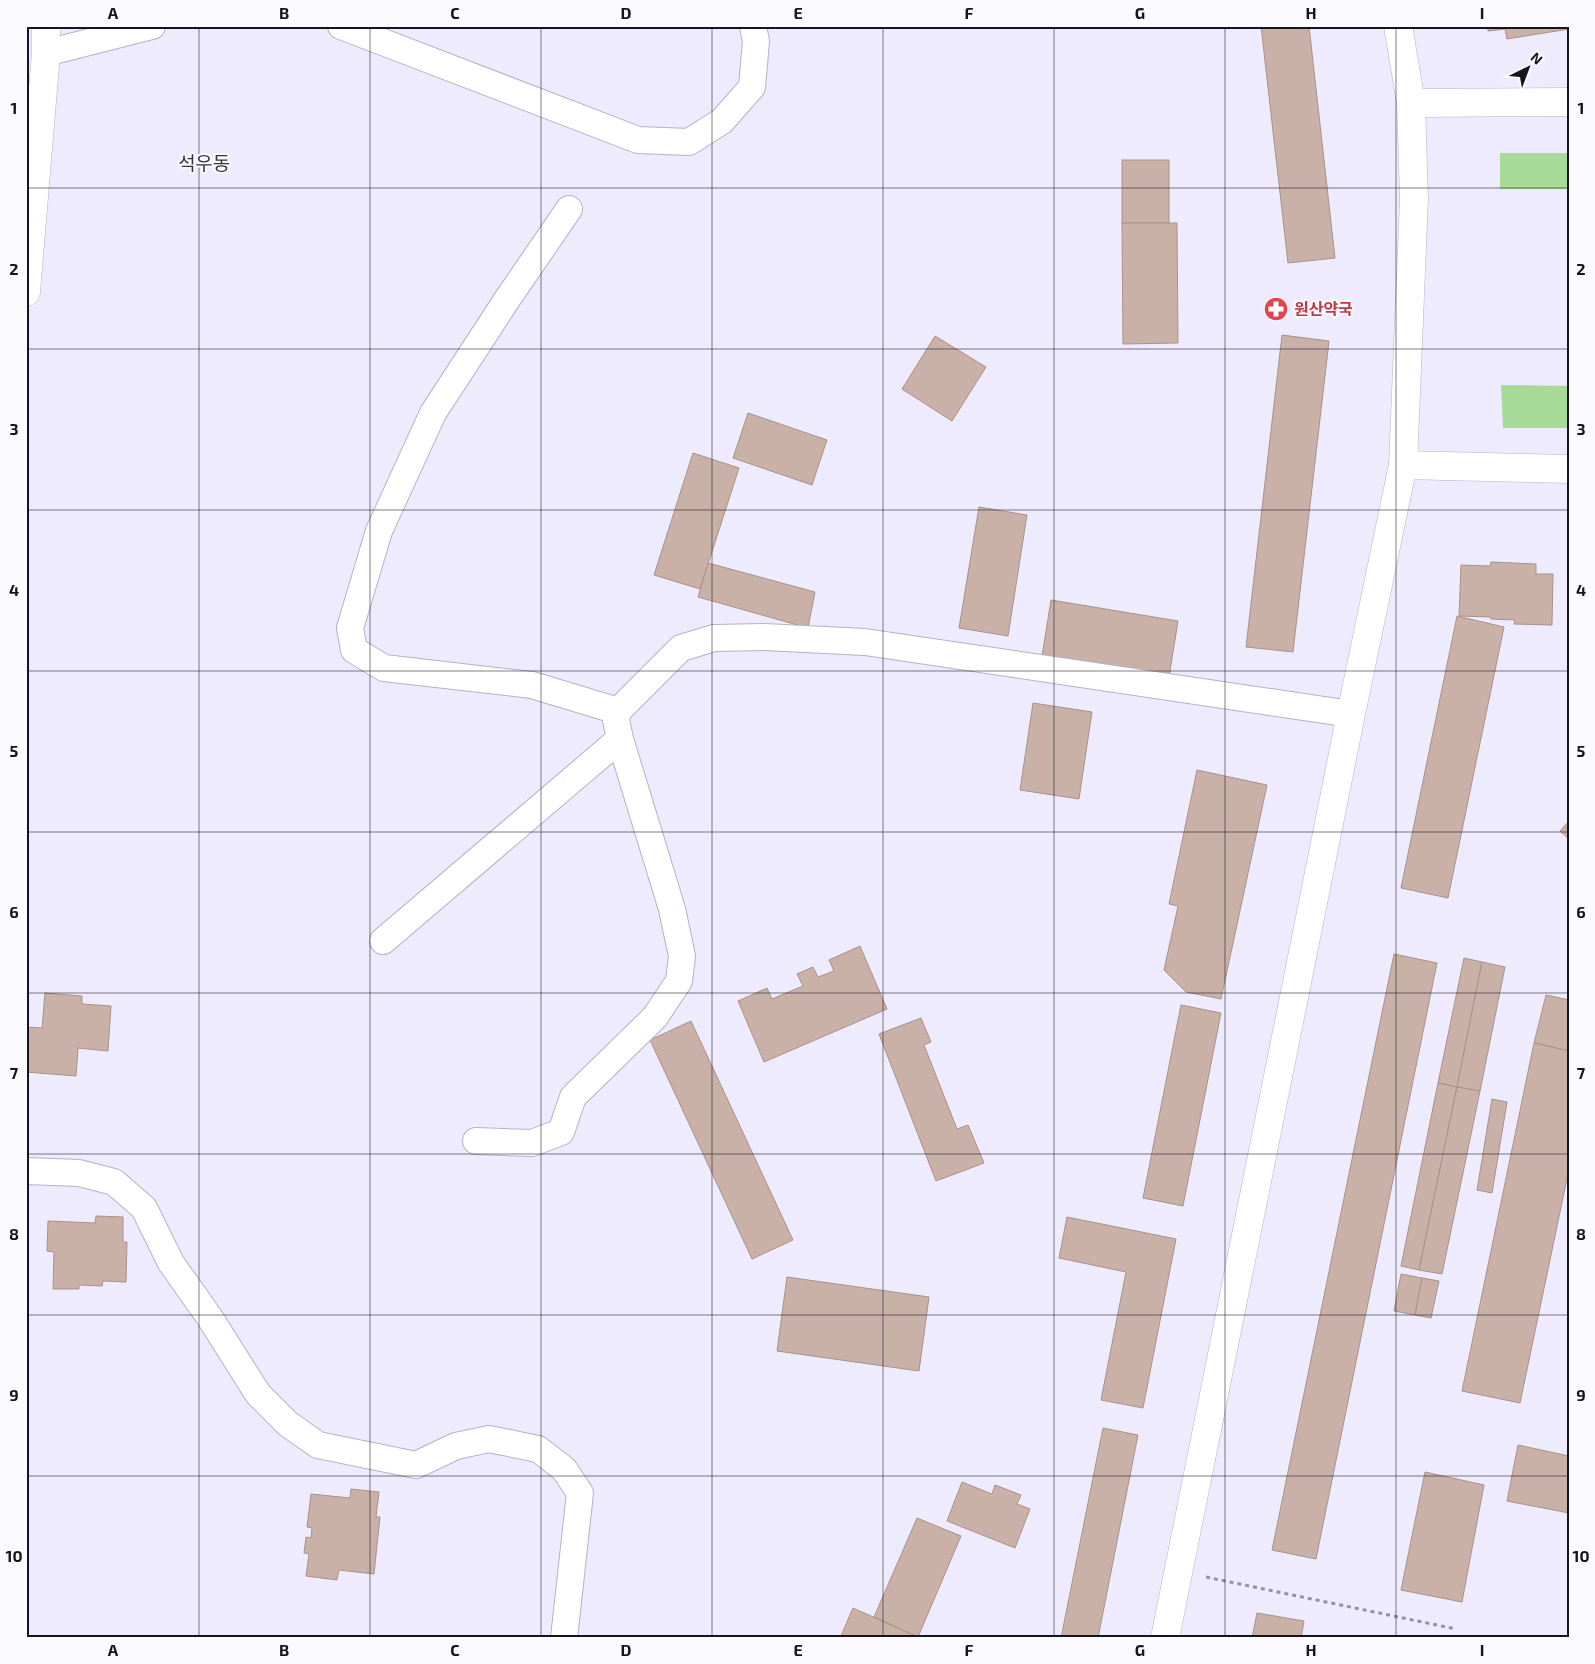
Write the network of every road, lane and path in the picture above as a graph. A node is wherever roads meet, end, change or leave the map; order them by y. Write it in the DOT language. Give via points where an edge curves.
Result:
graph roads {
  1 [pos="152,26"];
  2 [pos="341,26"];
  3 [pos="753,26"];
  4 [pos="1398,26"];
  5 [pos="46,40"];
  6 [pos="1569,102"];
  7 [pos="1411,103"];
  8 [pos="570,209"];
  9 [pos="26,292"];
  10 [pos="1403,465"];
  11 [pos="1569,469"];
  12 [pos="618,711"];
  13 [pos="1351,714"];
  14 [pos="620,739"];
  15 [pos="383,941"];
  16 [pos="476,1142"];
  17 [pos="26,1171"];
  18 [pos="1178,1571"];
  19 [pos="1456,1629"];
  20 [pos="564,1638"];
  21 [pos="1165,1638"];
  1 -- 5 [label="street"];
  2 -- 3 [label="street" via="638,140 689,142 722,121 752,87 756,41"];
  4 -- 7 [label="main road"];
  5 -- 9 [label="main road"];
  6 -- 7 [label="main road"];
  7 -- 10 [label="main road" via="1414,199"];
  8 -- 12 [label="street" via="433,413 378,531 350,628 354,650 384,668 532,685"];
  10 -- 11 [label="main road"];
  10 -- 13 [label="main road"];
  12 -- 13 [label="street" via="680,648 714,638 764,637 865,642"];
  12 -- 14 [label="street" via="616,720"];
  13 -- 18 [label="main road"];
  14 -- 15 [label="street"];
  14 -- 16 [label="street" via="672,909 682,956 679,981 655,1017 573,1098 561,1132 532,1143"];
  17 -- 20 [label="street" via="79,1173 114,1182 144,1208 171,1263 258,1394 288,1424 318,1445 416,1465 456,1446 489,1439 538,1448 564,1469 580,1492"];
  18 -- 19 [label="path"];
  18 -- 21 [label="main road"];
}
